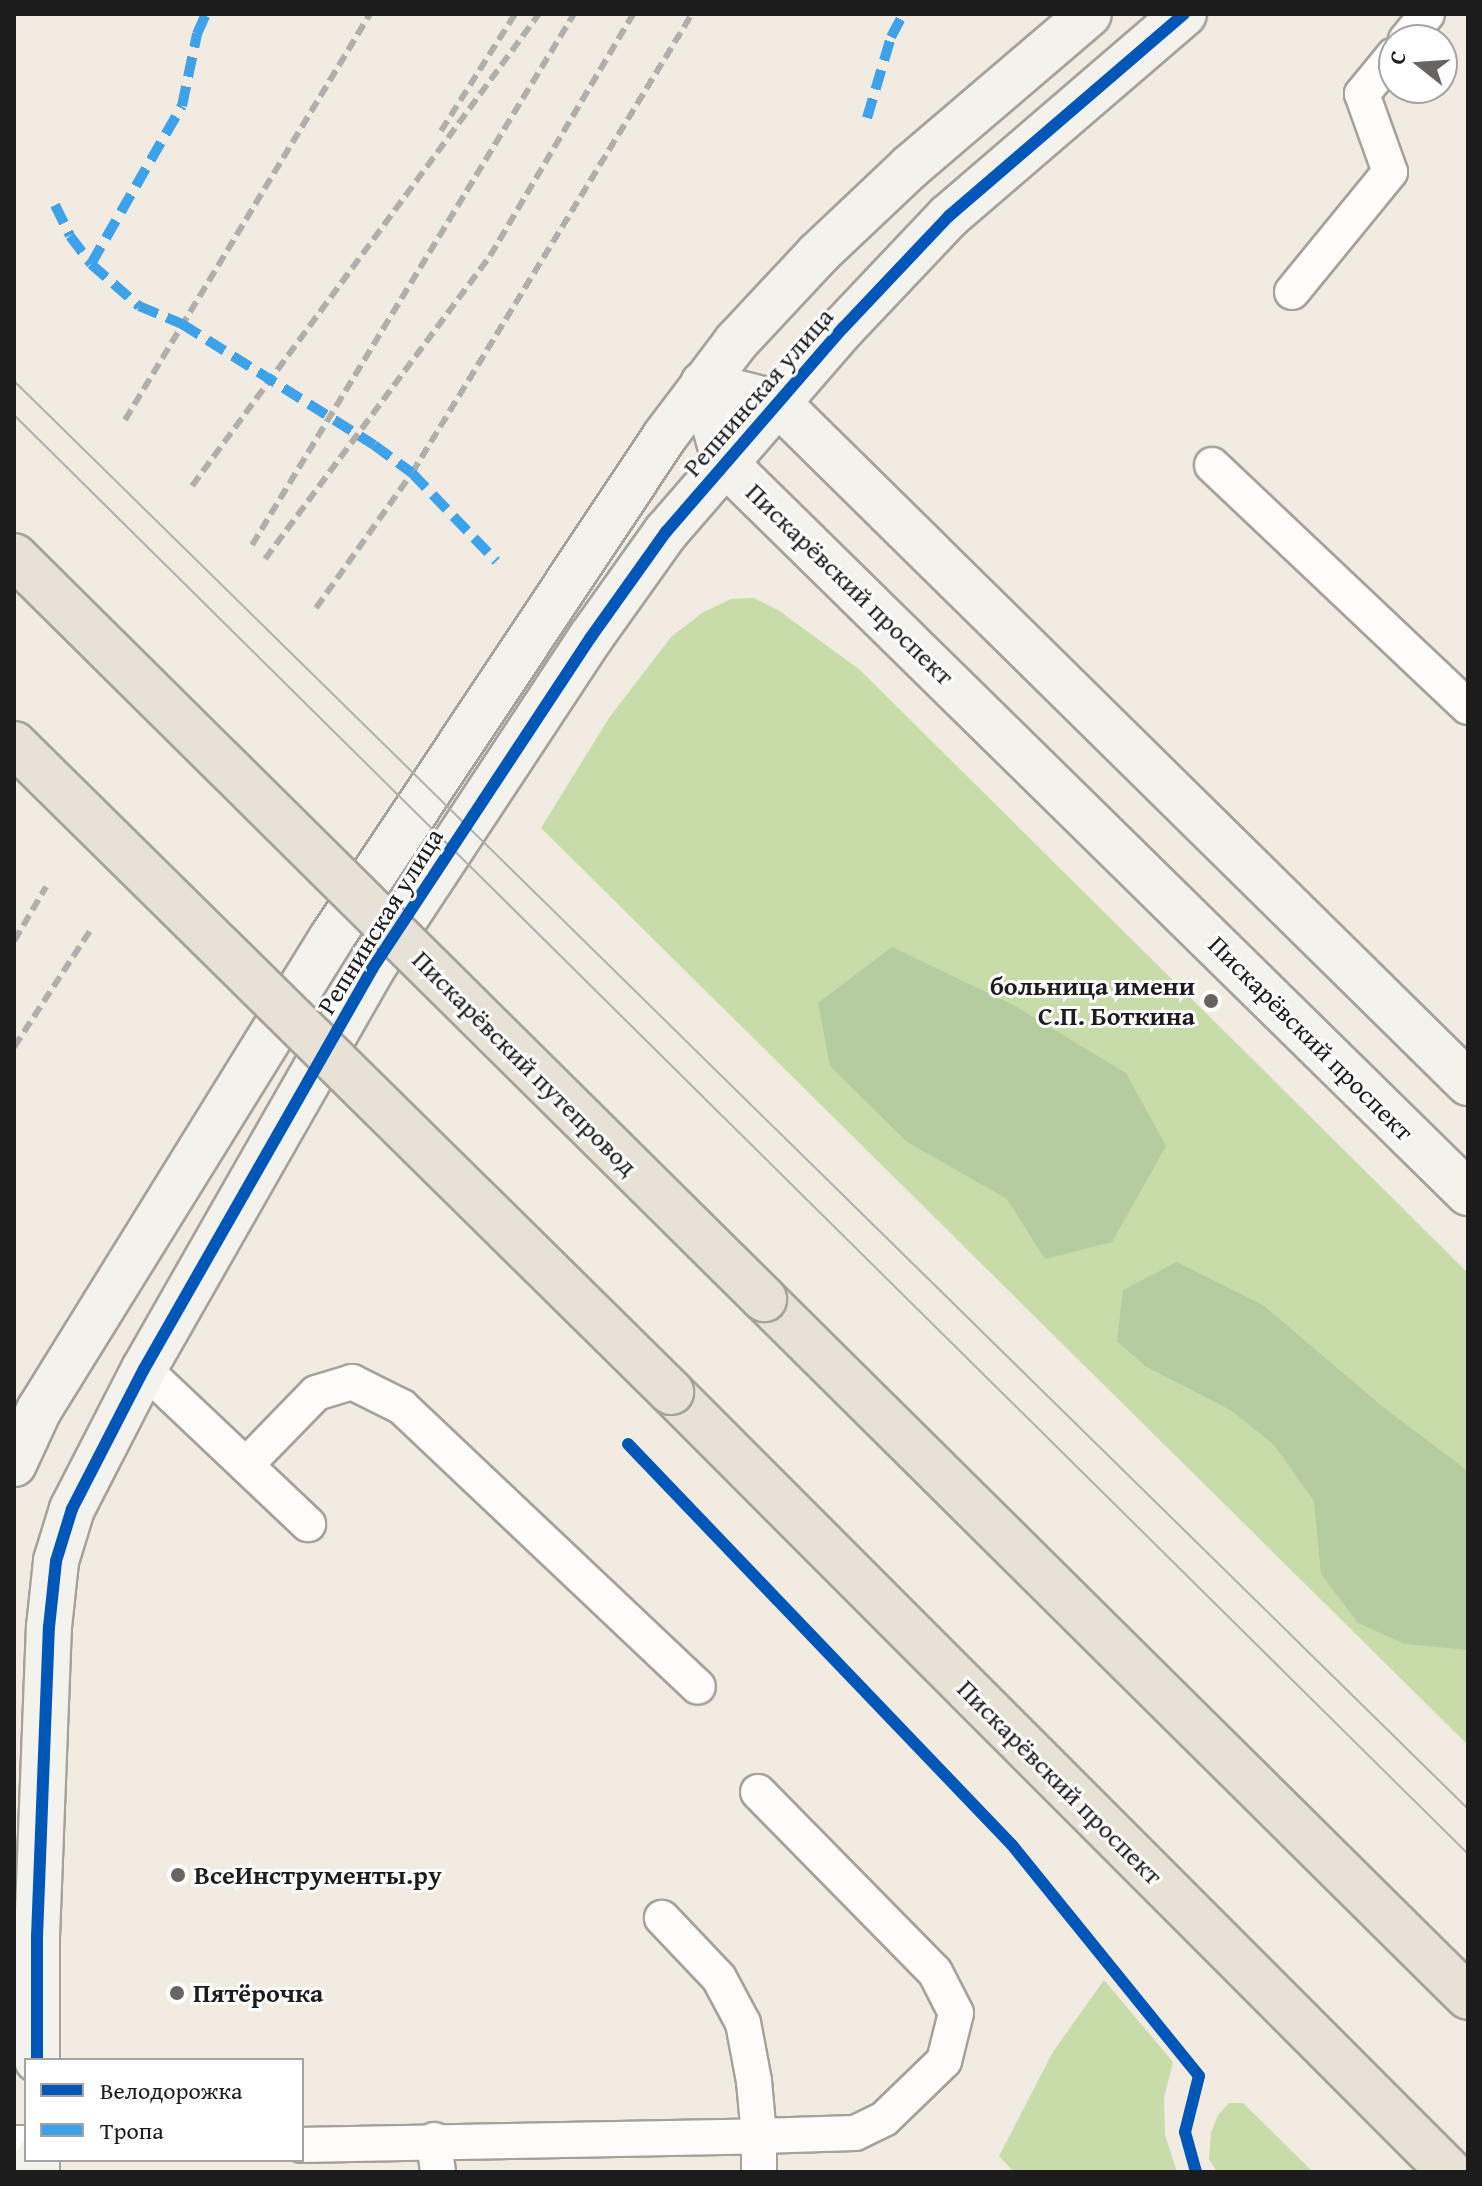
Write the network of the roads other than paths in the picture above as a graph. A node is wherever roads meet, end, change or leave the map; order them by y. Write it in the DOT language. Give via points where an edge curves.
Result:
graph roads {
  1 [pos="1089,14"];
  2 [pos="1184,14"];
  3 [pos="1378,74"];
  4 [pos="1292,292"];
  5 [pos="703,384"];
  6 [pos="778,403"];
  7 [pos="725,463"];
  8 [pos="1212,465"];
  9 [pos="14,556"];
  10 [pos="1468,707"];
  11 [pos="14,744"];
  12 [pos="1468,1083"];
  13 [pos="1468,1193"];
  14 [pos="144,1369"];
  15 [pos="14,1464"];
  16 [pos="246,1465"];
  17 [pos="308,1524"];
  18 [pos="698,1687"];
  19 [pos="758,1792"];
  20 [pos="662,1918"];
  21 [pos="1468,1997"];
  22 [pos="37,2058"];
  23 [pos="759,2136"];
  24 [pos="304,2145"];
  25 [pos="436,2156"];
  26 [pos="759,2172"];
  27 [pos="1450,2172"];
  1 -- 5 [label="street, Репнинская улица" via="910,167 818,254"];
  2 -- 6 [label="street, Репнинская улица" via="949,216"];
  3 -- 4 [label="lane" via="1362,94 1390,172"];
  5 -- 6 [label="street"];
  5 -- 7 [label="street, Пискарёвский проспект"];
  5 -- 15 [label="street, Репнинская улица" via="332,937 39,1410"];
  6 -- 7 [label="street, Репнинская улица"];
  6 -- 12 [label="street"];
  7 -- 13 [label="street, Пискарёвский проспект"];
  7 -- 14 [label="street, Репнинская улица" via="666,532 591,637 372,969"];
  8 -- 10 [label="lane"];
  9 -- 21 [label="main road, Пискарёвский путепровод, bridge"];
  11 -- 27 [label="main road, Пискарёвский проспект, bridge"];
  14 -- 16 [label="lane"];
  14 -- 22 [label="street, Репнинская улица" via="72,1509 56,1561 48,1642"];
  16 -- 17 [label="lane"];
  16 -- 18 [label="lane" via="316,1393 352,1382 402,1407"];
  19 -- 23 [label="lane" via="935,1972 956,2013 944,2061 884,2119 855,2133"];
  20 -- 23 [label="lane" via="719,1978 743,2023"];
  23 -- 25 [label="lane"];
  23 -- 26 [label="lane"];
  24 -- 25 [label="lane"];
}
